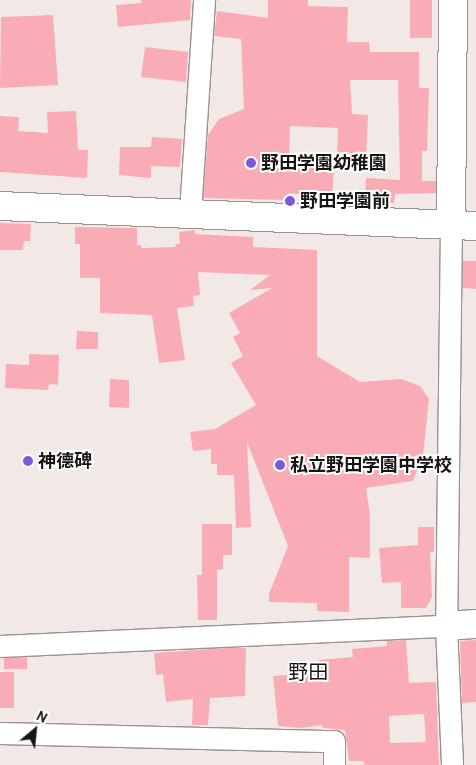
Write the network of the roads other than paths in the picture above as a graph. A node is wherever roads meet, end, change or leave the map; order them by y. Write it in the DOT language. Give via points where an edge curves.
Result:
graph roads {
  1 [pos="204,0"];
  2 [pos="453,0"];
  3 [pos="0,206"];
  4 [pos="190,212"];
  5 [pos="463,226"];
  6 [pos="476,624"];
  7 [pos="446,626"];
  8 [pos="0,646"];
  9 [pos="0,733"];
  10 [pos="334,765"];
  11 [pos="452,765"];
  1 -- 4 [label="street"];
  2 -- 5 [label="street"];
  3 -- 4 [label="street"];
  4 -- 5 [label="street"];
  5 -- 7 [label="street"];
  6 -- 7 [label="street"];
  7 -- 8 [label="street"];
  7 -- 11 [label="street"];
  9 -- 10 [label="street" via="334,741"];
}
